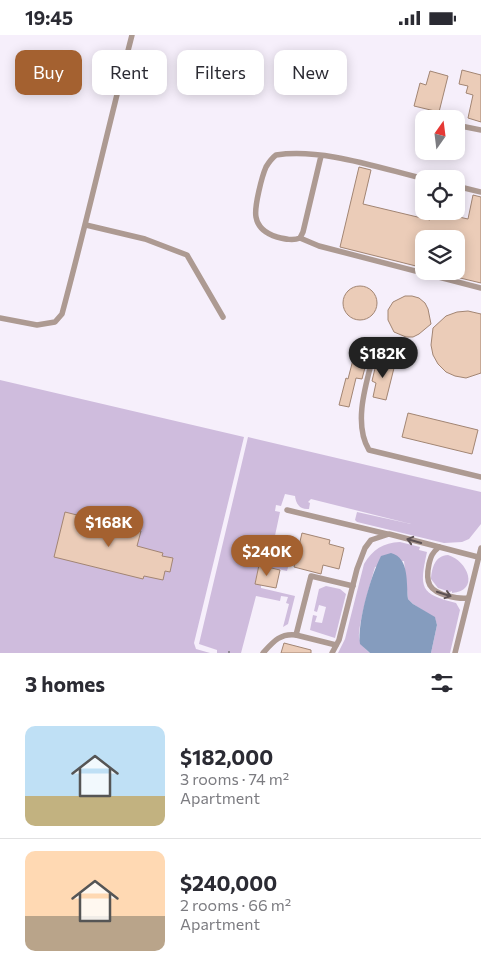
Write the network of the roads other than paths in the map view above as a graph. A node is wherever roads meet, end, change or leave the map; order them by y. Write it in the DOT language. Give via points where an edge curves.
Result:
graph roads {
  1 [pos="132,35"];
  2 [pos="465,127"];
  3 [pos="481,130"];
  4 [pos="321,156"];
  5 [pos="415,177"];
  6 [pos="465,189"];
  7 [pos="481,193"];
  8 [pos="86,225"];
  9 [pos="300,238"];
  10 [pos="481,288"];
  11 [pos="223,317"];
  12 [pos="0,318"];
  13 [pos="373,357"];
  14 [pos="481,477"];
  15 [pos="287,510"];
  16 [pos="389,535"];
  17 [pos="439,547"];
  18 [pos="481,548"];
  19 [pos="478,557"];
  20 [pos="353,586"];
  21 [pos="468,598"];
  22 [pos="296,635"];
  23 [pos="336,645"];
  24 [pos="263,653"];
  25 [pos="332,653"];
  26 [pos="455,653"];
  1 -- 8 [label="lane"];
  2 -- 3 [label="lane"];
  4 -- 5 [label="lane"];
  4 -- 9 [label="lane"];
  4 -- 9 [label="lane" via="276,155 266,168 262,181 256,212 260,226 282,239 295,241"];
  6 -- 7 [label="lane"];
  8 -- 11 [label="lane" via="145,239 187,255"];
  8 -- 12 [label="lane" via="59,318 55,322 37,325"];
  9 -- 10 [label="lane" via="319,246"];
  13 -- 14 [label="lane" via="362,404 363,437 368,450"];
  15 -- 16 [label="lane"];
  17 -- 16 [label="lane, one-way"];
  16 -- 20 [label="lane" via="371,541 365,548"];
  17 -- 19 [label="lane"];
  17 -- 21 [label="lane, one-way" via="432,553 426,576 428,583 432,590 444,595"];
  18 -- 19 [label="lane"];
  19 -- 21 [label="lane"];
  20 -- 22 [label="lane" via="311,577"];
  20 -- 23 [label="lane"];
  21 -- 26 [label="lane"];
  22 -- 23 [label="lane"];
  22 -- 24 [label="lane" via="278,637"];
  23 -- 25 [label="lane"];
}
